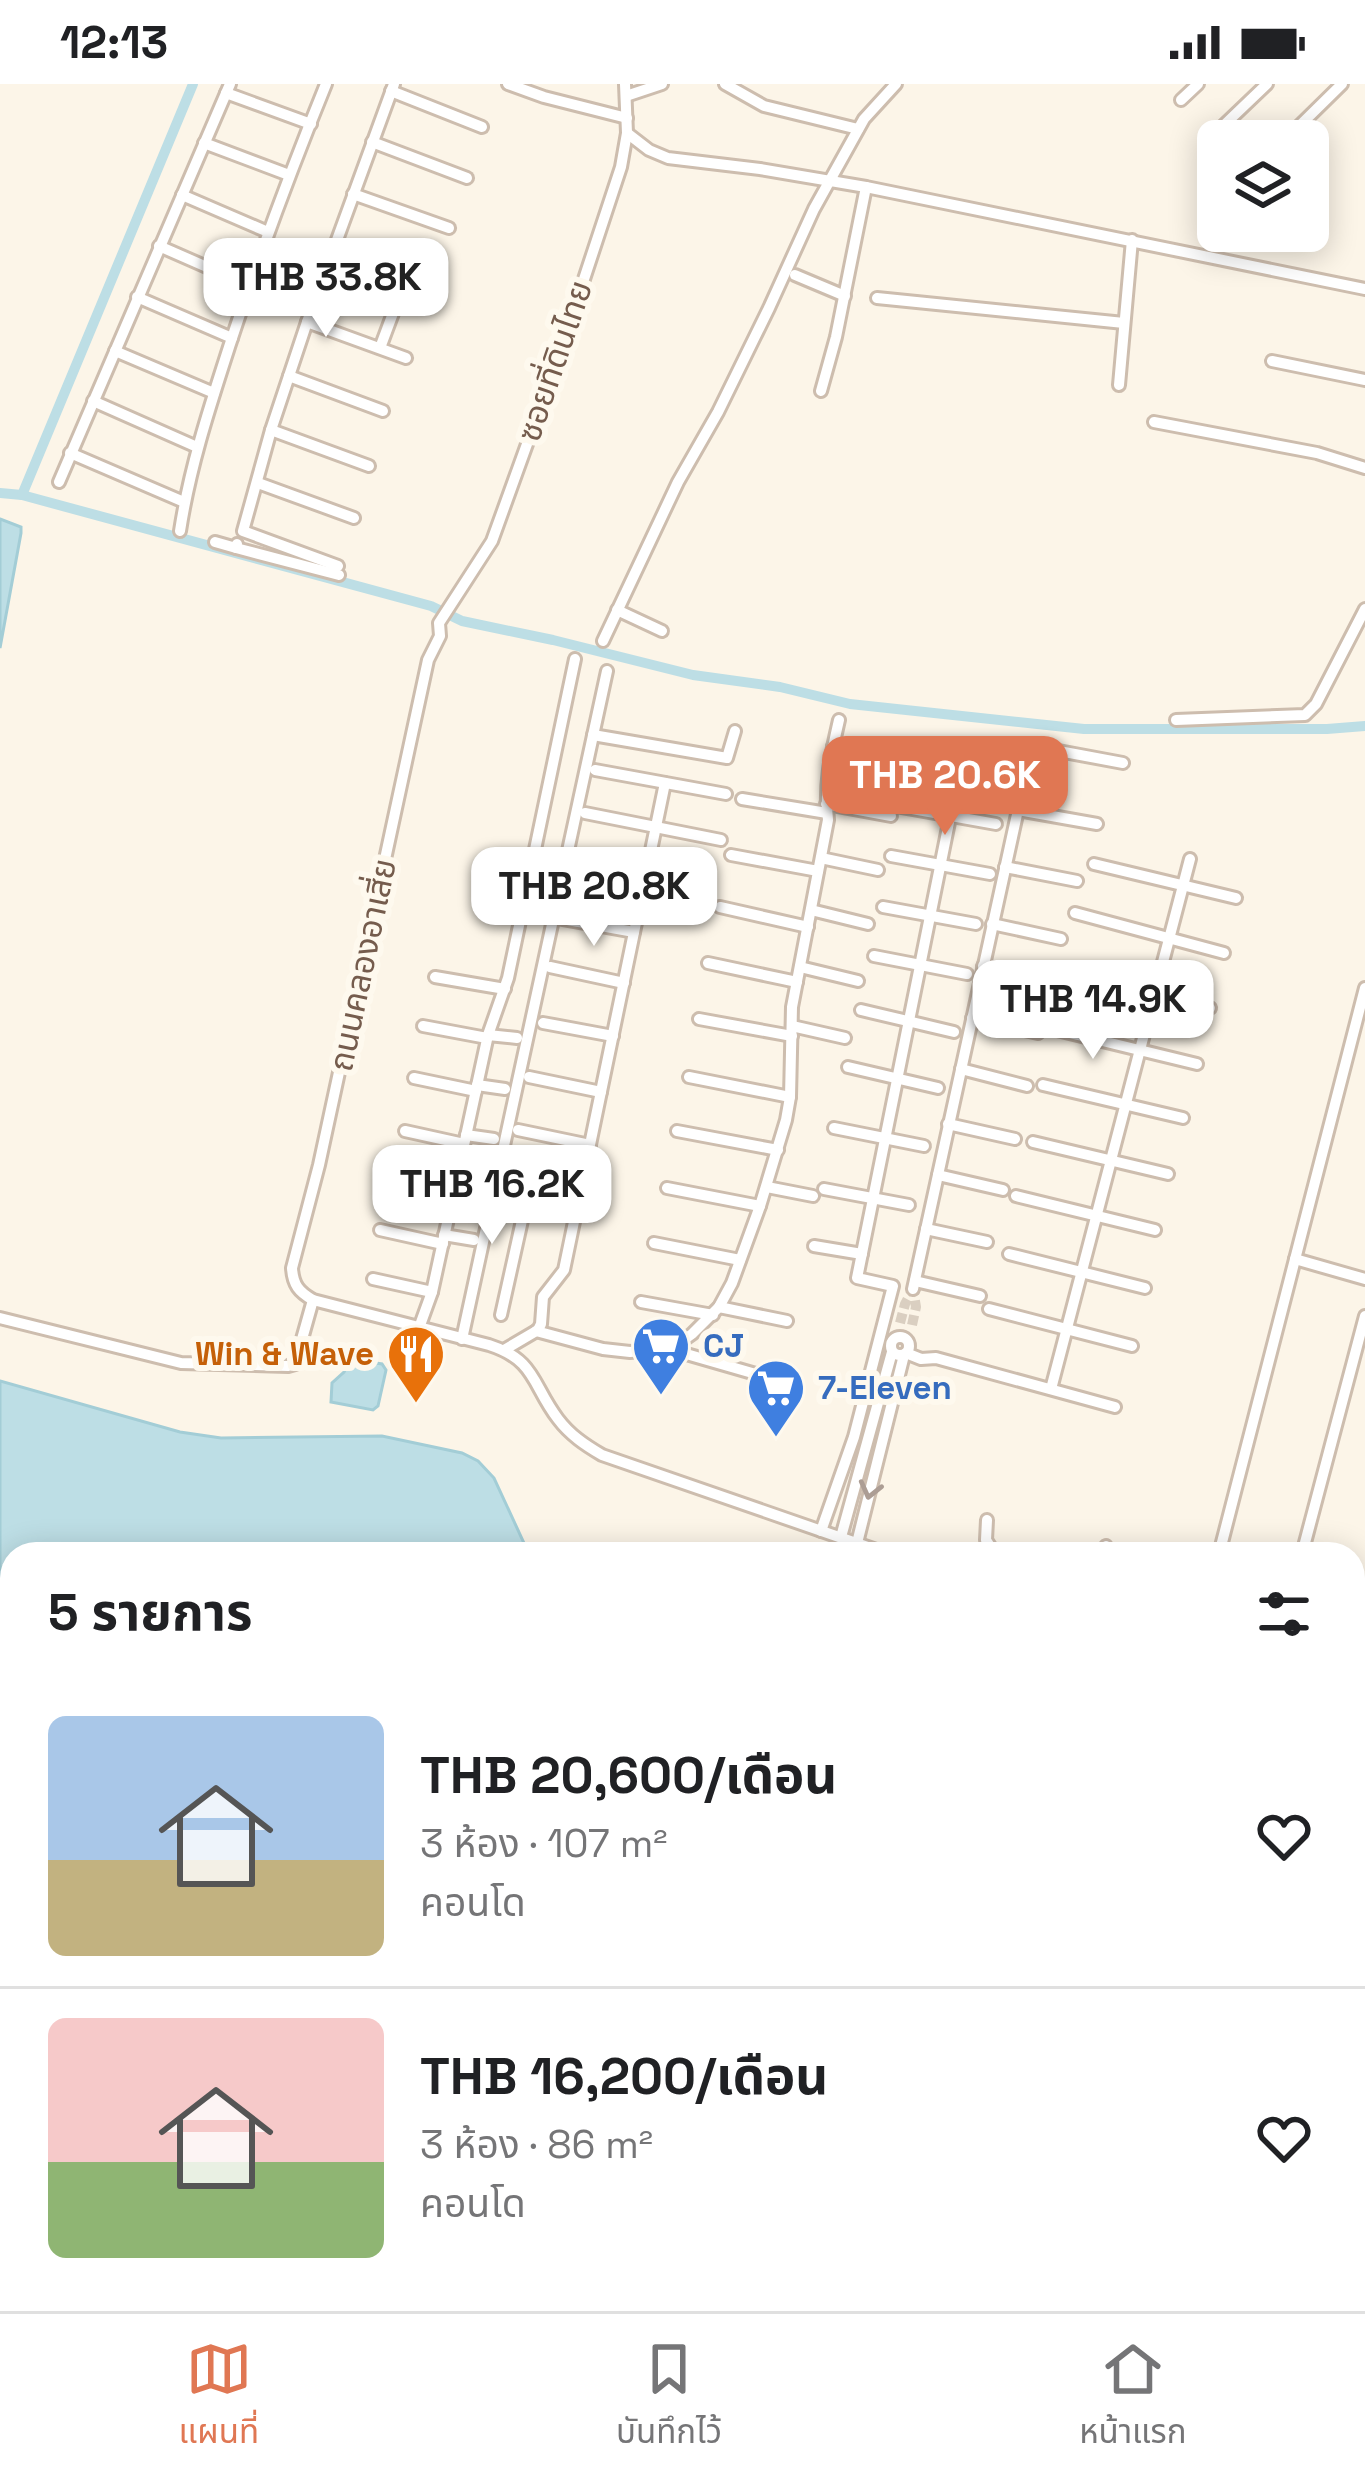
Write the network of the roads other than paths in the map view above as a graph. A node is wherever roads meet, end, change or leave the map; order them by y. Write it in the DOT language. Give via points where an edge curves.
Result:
graph roads {
  1 [pos="326,84"];
  2 [pos="508,84"];
  3 [pos="662,84"];
  4 [pos="725,84"];
  5 [pos="896,84"];
  6 [pos="1198,84"];
  7 [pos="1267,84"];
  8 [pos="1317,84"];
  9 [pos="1342,84"];
  10 [pos="392,87"];
  11 [pos="228,88"];
  12 [pos="626,90"];
  13 [pos="1329,96"];
  14 [pos="1181,100"];
  15 [pos="628,118"];
  16 [pos="1229,120"];
  17 [pos="1306,120"];
  18 [pos="311,124"];
  19 [pos="482,127"];
  20 [pos="858,130"];
  21 [pos="627,134"];
  22 [pos="372,142"];
  23 [pos="204,143"];
  24 [pos="289,175"];
  25 [pos="467,178"];
  26 [pos="830,181"];
  27 [pos="866,188"];
  28 [pos="353,194"];
  29 [pos="182,195"];
  30 [pos="448,228"];
  31 [pos="268,232"];
  32 [pos="1132,240"];
  33 [pos="159,246"];
  34 [pos="334,249"];
  35 [pos="408,273"];
  36 [pos="796,274"];
  37 [pos="431,280"];
  38 [pos="250,286"];
  39 [pos="1365,289"];
  40 [pos="845,296"];
  41 [pos="137,297"];
  42 [pos="877,298"];
  43 [pos="307,322"];
  44 [pos="1124,323"];
  45 [pos="232,338"];
  46 [pos="380,348"];
  47 [pos="115,351"];
  48 [pos="406,358"];
  49 [pos="1272,361"];
  50 [pos="290,376"];
  51 [pos="1365,380"];
  52 [pos="1119,385"];
  53 [pos="820,391"];
  54 [pos="214,393"];
  55 [pos="93,401"];
  56 [pos="383,411"];
  57 [pos="1154,422"];
  58 [pos="271,430"];
  59 [pos="197,447"];
  60 [pos="70,453"];
  61 [pos="369,466"];
  62 [pos="1365,468"];
  63 [pos="58,482"];
  64 [pos="258,483"];
  65 [pos="184,502"];
  66 [pos="354,518"];
  67 [pos="180,531"];
  68 [pos="243,531"];
  69 [pos="215,542"];
  70 [pos="236,548"];
  71 [pos="1365,609"];
  72 [pos="617,610"];
  73 [pos="439,623"];
  74 [pos="662,632"];
  75 [pos="602,641"];
  76 [pos="575,659"];
  77 [pos="607,671"];
  78 [pos="839,720"];
  79 [pos="1176,721"];
  80 [pos="735,731"];
  81 [pos="593,735"];
  82 [pos="833,746"];
  83 [pos="961,763"];
  84 [pos="1123,763"];
  85 [pos="595,770"];
  86 [pos="1007,772"];
  87 [pos="665,783"];
  88 [pos="727,794"];
  89 [pos="742,799"];
  90 [pos="827,808"];
  91 [pos="1018,810"];
  92 [pos="585,813"];
  93 [pos="951,816"];
  94 [pos="996,824"];
  95 [pos="1097,824"];
  96 [pos="656,826"];
  97 [pos="721,840"];
  98 [pos="730,855"];
  99 [pos="891,856"];
  100 [pos="1190,859"];
  101 [pos="573,862"];
  102 [pos="1094,863"];
  103 [pos="819,865"];
  104 [pos="941,865"];
  105 [pos="1006,867"];
  106 [pos="878,870"];
  107 [pos="990,874"];
  108 [pos="647,876"];
  109 [pos="1077,881"];
  110 [pos="1183,885"];
  111 [pos="709,889"];
  112 [pos="1237,898"];
  113 [pos="883,907"];
  114 [pos="720,908"];
  115 [pos="811,910"];
  116 [pos="1076,913"];
  117 [pos="931,916"];
  118 [pos="562,920"];
  119 [pos="868,924"];
  120 [pos="976,924"];
  121 [pos="992,924"];
  122 [pos="808,927"];
  123 [pos="634,932"];
  124 [pos="1061,939"];
  125 [pos="1169,939"];
  126 [pos="1224,953"];
  127 [pos="874,956"];
  128 [pos="708,964"];
  129 [pos="921,965"];
  130 [pos="983,966"];
  131 [pos="550,967"];
  132 [pos="800,967"];
  133 [pos="967,974"];
  134 [pos="435,977"];
  135 [pos="858,981"];
  136 [pos="624,982"];
  137 [pos="797,982"];
  138 [pos="505,988"];
  139 [pos="1365,988"];
  140 [pos="1155,994"];
  141 [pos="1210,1008"];
  142 [pos="861,1010"];
  143 [pos="972,1018"];
  144 [pos="699,1019"];
  145 [pos="909,1021"];
  146 [pos="543,1023"];
  147 [pos="424,1026"];
  148 [pos="1057,1030"];
  149 [pos="792,1031"];
  150 [pos="954,1032"];
  151 [pos="1037,1033"];
  152 [pos="488,1036"];
  153 [pos="613,1036"];
  154 [pos="845,1038"];
  155 [pos="517,1039"];
  156 [pos="1140,1049"];
  157 [pos="1197,1064"];
  158 [pos="848,1067"];
  159 [pos="961,1069"];
  160 [pos="529,1077"];
  161 [pos="688,1077"];
  162 [pos="414,1078"];
  163 [pos="898,1078"];
  164 [pos="1043,1085"];
  165 [pos="1027,1086"];
  166 [pos="476,1088"];
  167 [pos="938,1088"];
  168 [pos="505,1089"];
  169 [pos="601,1092"];
  170 [pos="790,1097"];
  171 [pos="1126,1104"];
  172 [pos="1183,1118"];
  173 [pos="948,1124"];
  174 [pos="834,1128"];
  175 [pos="518,1130"];
  176 [pos="405,1131"];
  177 [pos="677,1131"];
  178 [pos="885,1138"];
  179 [pos="1015,1138"];
  180 [pos="494,1139"];
  181 [pos="465,1140"];
  182 [pos="1034,1142"];
  183 [pos="590,1144"];
  184 [pos="924,1147"];
  185 [pos="778,1150"];
  186 [pos="1112,1158"];
  187 [pos="1168,1174"];
  188 [pos="938,1175"];
  189 [pos="392,1180"];
  190 [pos="507,1184"];
  191 [pos="766,1187"];
  192 [pos="667,1188"];
  193 [pos="454,1189"];
  194 [pos="529,1189"];
  195 [pos="1003,1190"];
  196 [pos="485,1191"];
  197 [pos="1016,1196"];
  198 [pos="873,1198"];
  199 [pos="579,1200"];
  200 [pos="909,1205"];
  201 [pos="760,1206"];
  202 [pos="1097,1214"];
  203 [pos="926,1229"];
  204 [pos="380,1230"];
  205 [pos="1155,1230"];
  206 [pos="443,1239"];
  207 [pos="474,1240"];
  208 [pos="987,1242"];
  209 [pos="653,1243"];
  210 [pos="814,1246"];
  211 [pos="862,1254"];
  212 [pos="1009,1254"];
  213 [pos="1295,1259"];
  214 [pos="740,1260"];
  215 [pos="1082,1270"];
  216 [pos="374,1279"];
  217 [pos="1365,1279"];
  218 [pos="1145,1288"];
  219 [pos="432,1292"];
  220 [pos="980,1296"];
  221 [pos="313,1300"];
  222 [pos="641,1302"];
  223 [pos="989,1309"];
  224 [pos="716,1311"];
  225 [pos="501,1315"];
  226 [pos="1365,1316"];
  227 [pos="0,1318"];
  228 [pos="787,1321"];
  229 [pos="906,1324"];
  230 [pos="419,1328"];
  231 [pos="1067,1328"];
  232 [pos="536,1331"];
  233 [pos="462,1339"];
  234 [pos="902,1346"];
  235 [pos="1132,1346"];
  236 [pos="666,1348"];
  237 [pos="504,1350"];
  238 [pos="773,1379"];
  239 [pos="1051,1389"];
  240 [pos="1115,1407"];
  241 [pos="987,1520"];
  242 [pos="821,1531"];
  243 [pos="841,1537"];
  244 [pos="852,1542"];
  245 [pos="857,1542"];
  246 [pos="987,1542"];
  247 [pos="1222,1542"];
  248 [pos="1305,1542"];
  1 -- 18 [label="street"];
  2 -- 15 [label="street"];
  3 -- 12 [label="street"];
  4 -- 20 [label="street" via="764,106"];
  5 -- 20 [label="street"];
  6 -- 14 [label="street"];
  7 -- 16 [label="street"];
  8 -- 13 [label="street"];
  9 -- 13 [label="street"];
  10 -- 19 [label="street"];
  10 -- 22 [label="street"];
  11 -- 18 [label="street"];
  11 -- 23 [label="street"];
  12 -- 15 [label="street, ซอยที่ดินไทย"];
  13 -- 17 [label="street"];
  15 -- 21 [label="street, ซอยที่ดินไทย"];
  18 -- 24 [label="street"];
  20 -- 26 [label="street"];
  21 -- 26 [label="street" via="668,158"];
  21 -- 73 [label="street, ซอยที่ดินไทย" via="492,541"];
  22 -- 25 [label="street"];
  22 -- 28 [label="street"];
  23 -- 24 [label="street"];
  23 -- 29 [label="street"];
  24 -- 31 [label="street"];
  26 -- 27 [label="street"];
  26 -- 72 [label="street"];
  27 -- 32 [label="street"];
  27 -- 40 [label="street"];
  28 -- 30 [label="street"];
  28 -- 34 [label="street"];
  29 -- 31 [label="street"];
  29 -- 33 [label="street"];
  31 -- 38 [label="street"];
  32 -- 39 [label="street"];
  32 -- 44 [label="street"];
  33 -- 38 [label="street"];
  33 -- 41 [label="street"];
  34 -- 35 [label="street"];
  34 -- 43 [label="street"];
  35 -- 37 [label="street"];
  35 -- 46 [label="street"];
  36 -- 40 [label="street"];
  38 -- 45 [label="street"];
  40 -- 53 [label="street"];
  41 -- 45 [label="street"];
  41 -- 47 [label="street"];
  42 -- 44 [label="street"];
  43 -- 46 [label="street"];
  43 -- 50 [label="street"];
  44 -- 52 [label="street"];
  45 -- 54 [label="street"];
  46 -- 48 [label="street"];
  47 -- 54 [label="street"];
  47 -- 55 [label="street"];
  49 -- 51 [label="street"];
  50 -- 56 [label="street"];
  50 -- 58 [label="street"];
  54 -- 59 [label="street"];
  55 -- 59 [label="street"];
  55 -- 60 [label="street"];
  57 -- 62 [label="street"];
  58 -- 61 [label="street"];
  58 -- 64 [label="street"];
  59 -- 65 [label="street"];
  60 -- 63 [label="street"];
  60 -- 65 [label="street"];
  64 -- 66 [label="street"];
  64 -- 68 [label="street"];
  65 -- 67 [label="street"];
  68 -- 70 [label="street"];
  68 -- 70 [label="street" via="338,570"];
  69 -- 70 [label="street"];
  71 -- 79 [label="street" via="1305,715"];
  72 -- 74 [label="street"];
  72 -- 75 [label="street"];
  73 -- 221 [label="street, ถนนคลองอาเสี่ย" via="292,1268 295,1285"];
  76 -- 138 [label="street"];
  77 -- 81 [label="street"];
  78 -- 82 [label="street"];
  80 -- 81 [label="street" via="727,758"];
  81 -- 233 [label="street"];
  82 -- 83 [label="street"];
  82 -- 90 [label="street"];
  83 -- 86 [label="street"];
  83 -- 93 [label="street"];
  84 -- 91 [label="street" via="1033,746"];
  85 -- 87 [label="street"];
  87 -- 88 [label="street"];
  87 -- 96 [label="street"];
  89 -- 90 [label="street"];
  90 -- 93 [label="street"];
  90 -- 103 [label="street"];
  91 -- 95 [label="street"];
  91 -- 105 [label="street"];
  92 -- 96 [label="street"];
  93 -- 94 [label="street"];
  93 -- 104 [label="street"];
  96 -- 97 [label="street"];
  96 -- 108 [label="street"];
  98 -- 103 [label="street"];
  99 -- 104 [label="street"];
  100 -- 110 [label="street"];
  101 -- 108 [label="street"];
  102 -- 110 [label="street"];
  103 -- 106 [label="street"];
  103 -- 115 [label="street"];
  104 -- 107 [label="street"];
  104 -- 117 [label="street"];
  105 -- 109 [label="street"];
  105 -- 121 [label="street"];
  108 -- 111 [label="street"];
  108 -- 123 [label="street"];
  110 -- 112 [label="street"];
  110 -- 125 [label="street"];
  113 -- 117 [label="street"];
  114 -- 122 [label="street"];
  115 -- 119 [label="street"];
  115 -- 122 [label="street"];
  116 -- 125 [label="street"];
  117 -- 120 [label="street"];
  117 -- 129 [label="street"];
  118 -- 123 [label="street"];
  121 -- 124 [label="street"];
  121 -- 130 [label="street"];
  122 -- 132 [label="street"];
  123 -- 136 [label="street"];
  125 -- 126 [label="street"];
  125 -- 140 [label="street"];
  127 -- 129 [label="street"];
  128 -- 137 [label="street"];
  129 -- 133 [label="street"];
  129 -- 145 [label="street"];
  130 -- 140 [label="street"];
  130 -- 143 [label="street"];
  131 -- 136 [label="street"];
  132 -- 135 [label="street"];
  132 -- 137 [label="street"];
  134 -- 138 [label="street"];
  136 -- 153 [label="street"];
  137 -- 149 [label="street"];
  138 -- 152 [label="street"];
  139 -- 213 [label="street"];
  140 -- 141 [label="street"];
  140 -- 156 [label="street"];
  142 -- 145 [label="street"];
  143 -- 151 [label="street"];
  143 -- 159 [label="street"];
  144 -- 149 [label="street"];
  145 -- 150 [label="street"];
  145 -- 163 [label="street"];
  146 -- 153 [label="street"];
  147 -- 152 [label="street"];
  148 -- 156 [label="street"];
  149 -- 154 [label="street"];
  149 -- 170 [label="street"];
  152 -- 155 [label="street"];
  152 -- 166 [label="street"];
  153 -- 169 [label="street"];
  156 -- 157 [label="street"];
  156 -- 171 [label="street"];
  158 -- 163 [label="street"];
  159 -- 165 [label="street"];
  159 -- 173 [label="street"];
  160 -- 169 [label="street"];
  161 -- 170 [label="street"];
  162 -- 166 [label="street"];
  163 -- 167 [label="street"];
  163 -- 178 [label="street"];
  164 -- 171 [label="street"];
  166 -- 168 [label="street"];
  166 -- 181 [label="street"];
  169 -- 183 [label="street"];
  170 -- 185 [label="street"];
  171 -- 172 [label="street"];
  171 -- 186 [label="street"];
  173 -- 179 [label="street"];
  173 -- 188 [label="street"];
  174 -- 178 [label="street"];
  175 -- 183 [label="street"];
  176 -- 181 [label="street"];
  177 -- 185 [label="street"];
  178 -- 184 [label="street"];
  178 -- 198 [label="street"];
  180 -- 181 [label="street"];
  181 -- 193 [label="street"];
  182 -- 186 [label="street"];
  183 -- 199 [label="street"];
  185 -- 191 [label="street"];
  186 -- 187 [label="street"];
  186 -- 202 [label="street"];
  188 -- 195 [label="street"];
  188 -- 203 [label="street"];
  189 -- 193 [label="street"];
  190 -- 194 [label="street"];
  191 -- 198 [label="street"];
  191 -- 201 [label="street"];
  192 -- 201 [label="street"];
  193 -- 196 [label="street"];
  193 -- 206 [label="street"];
  194 -- 199 [label="street"];
  194 -- 225 [label="street"];
  197 -- 202 [label="street"];
  198 -- 200 [label="street"];
  198 -- 211 [label="street"];
  199 -- 232 [label="street" via="564,1270 543,1297"];
  201 -- 214 [label="street"];
  202 -- 205 [label="street"];
  202 -- 215 [label="street"];
  203 -- 208 [label="street"];
  203 -- 220 [label="street" via="914,1285"];
  204 -- 206 [label="street"];
  206 -- 207 [label="street"];
  206 -- 219 [label="street"];
  209 -- 214 [label="street"];
  210 -- 211 [label="street"];
  211 -- 242 [label="street" via="857,1278 893,1286"];
  212 -- 215 [label="street"];
  213 -- 217 [label="street"];
  213 -- 247 [label="street"];
  214 -- 224 [label="street"];
  215 -- 218 [label="street"];
  215 -- 231 [label="street"];
  216 -- 219 [label="street"];
  219 -- 230 [label="street"];
  221 -- 227 [label="street" via="288,1366 181,1363"];
  221 -- 230 [label="street"];
  222 -- 224 [label="street"];
  223 -- 231 [label="street"];
  224 -- 228 [label="street"];
  224 -- 236 [label="street"];
  226 -- 248 [label="street"];
  229 -- 234 [label="street"];
  230 -- 233 [label="street"];
  231 -- 235 [label="street"];
  231 -- 239 [label="street"];
  232 -- 236 [label="street" via="603,1349"];
  232 -- 237 [label="street"];
  233 -- 237 [label="street"];
  234 -- 239 [label="street"];
  234 -- 243 [label="street"];
  234 -- 245 [label="street, one-way"];
  236 -- 238 [label="street"];
  237 -- 242 [label="street" via="524,1364 569,1432 602,1455"];
  239 -- 240 [label="street"];
  241 -- 246 [label="street"];
  242 -- 243 [label="street"];
  243 -- 244 [label="street"];
}
